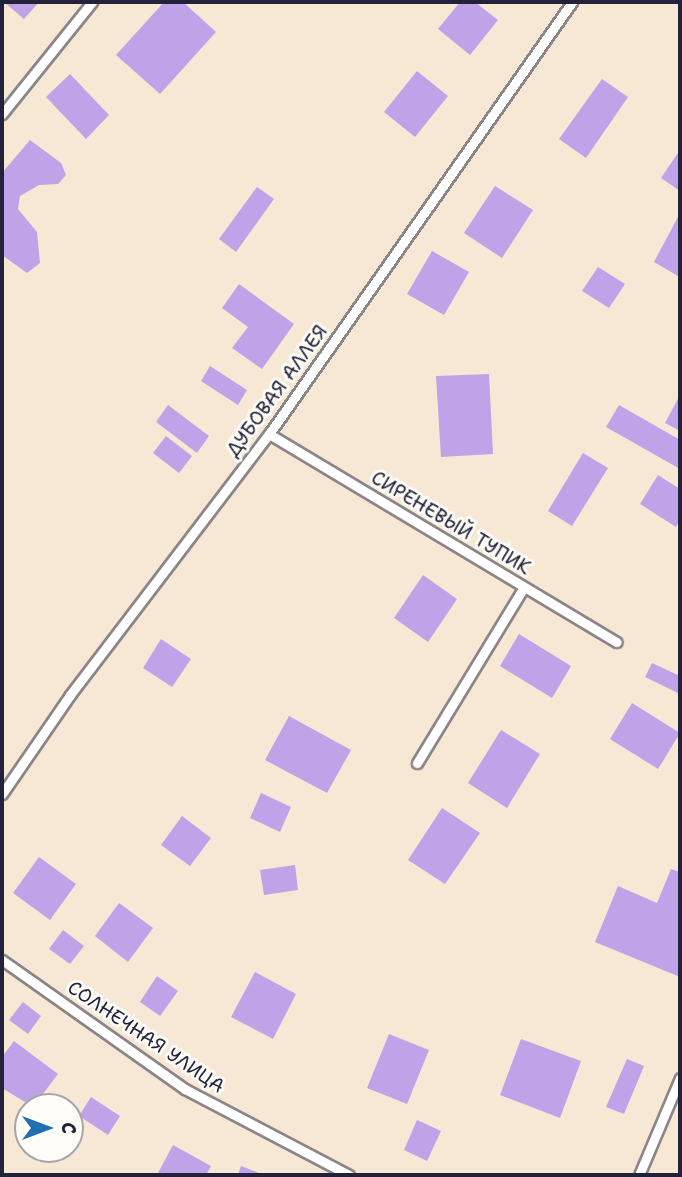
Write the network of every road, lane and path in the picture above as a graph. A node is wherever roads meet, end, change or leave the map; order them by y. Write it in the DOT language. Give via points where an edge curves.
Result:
graph roads {
  1 [pos="92,2"];
  2 [pos="572,2"];
  3 [pos="2,114"];
  4 [pos="269,434"];
  5 [pos="524,587"];
  6 [pos="616,642"];
  7 [pos="417,763"];
  8 [pos="2,794"];
  9 [pos="2,960"];
  10 [pos="680,1078"];
  11 [pos="349,1175"];
  12 [pos="639,1175"];
  1 -- 3 [label="lane"];
  2 -- 4 [label="lane, ДУБОВАЯ АЛЛЕЯ"];
  4 -- 5 [label="lane, СИРЕНЕВЫЙ ТУПИК"];
  4 -- 8 [label="lane, ДУБОВАЯ АЛЛЕЯ" via="70,695"];
  5 -- 6 [label="lane, СИРЕНЕВЫЙ ТУПИК"];
  5 -- 7 [label="lane"];
  9 -- 11 [label="lane, СОЛНЕЧНАЯ УЛИЦА" via="186,1089"];
  10 -- 12 [label="lane"];
}
